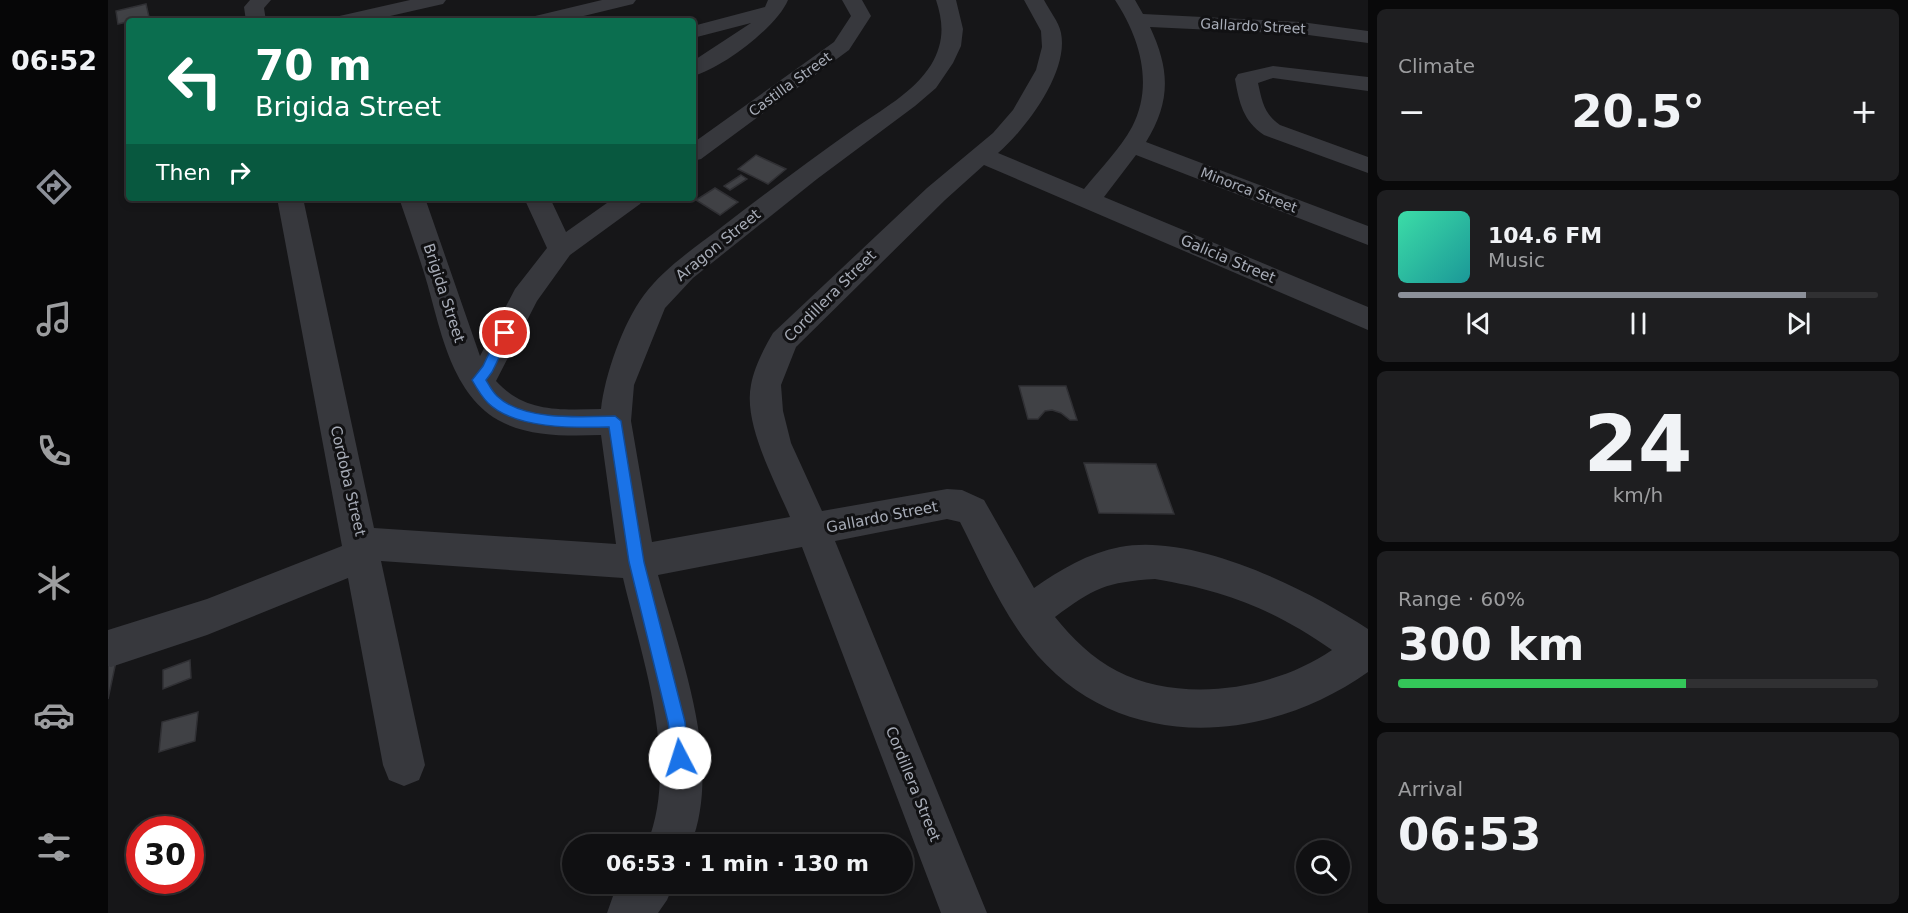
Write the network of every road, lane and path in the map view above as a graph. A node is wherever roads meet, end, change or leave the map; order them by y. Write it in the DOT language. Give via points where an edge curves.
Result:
graph roads {
  1 [pos="261,0"];
  2 [pos="436,0"];
  3 [pos="626,0"];
  4 [pos="852,0"];
  5 [pos="946,0"];
  6 [pos="1034,0"];
  7 [pos="1125,0"];
  8 [pos="776,5"];
  9 [pos="256,18"];
  10 [pos="357,18"];
  11 [pos="551,18"];
  12 [pos="1137,20"];
  13 [pos="696,31"];
  14 [pos="1368,37"];
  15 [pos="696,68"];
  16 [pos="1368,84"];
  17 [pos="1131,145"];
  18 [pos="696,152"];
  19 [pos="982,155"];
  20 [pos="1368,165"];
  21 [pos="1089,199"];
  22 [pos="291,201"];
  23 [pos="413,201"];
  24 [pos="538,201"];
  25 [pos="627,201"];
  26 [pos="1368,236"];
  27 [pos="561,249"];
  28 [pos="1368,319"];
  29 [pos="478,380"];
  30 [pos="615,421"];
  31 [pos="813,530"];
  32 [pos="363,549"];
  33 [pos="637,562"];
  34 [pos="1029,613"];
  35 [pos="111,648"];
  36 [pos="1367,650"];
  37 [pos="404,765"];
  38 [pos="673,834"];
  39 [pos="644,894"];
  40 [pos="630,913"];
  41 [pos="964,913"];
  1 -- 9 [label="street" via="254,7"];
  2 -- 10 [label="street"];
  3 -- 11 [label="street"];
  4 -- 18 [label="street, Castilla Street" via="861,16 842,46"];
  5 -- 30 [label="street, Aragon Street" via="954,21 952,42 936,74 683,271 654,302 618,385"];
  6 -- 19 [label="street, Cordillera Street" via="1051,31 1047,70 1022,113"];
  7 -- 12 [label="street"];
  8 -- 13 [label="street"];
  8 -- 15 [label="street" via="766,20"];
  12 -- 14 [label="street, Gallardo Street" via="1301,28"];
  12 -- 17 [label="street" via="1156,79 1154,107"];
  16 -- 20 [label="street" via="1273,72 1246,79 1260,122"];
  17 -- 21 [label="street"];
  17 -- 26 [label="street, Minorca Street"];
  19 -- 21 [label="street, Galicia Street"];
  19 -- 31 [label="street, Cordillera Street" via="783,341 766,385 767,411 775,443"];
  21 -- 28 [label="street, Galicia Street"];
  22 -- 32 [label="street, Cordoba Street" via="345,478"];
  23 -- 29 [label="street, Brigida Street" via="464,353"];
  24 -- 27 [label="street"];
  25 -- 27 [label="street"];
  27 -- 29 [label="street" via="525,296 488,369"];
  29 -- 30 [label="street, Brigida Street" via="492,400 512,412 573,423"];
  30 -- 33 [label="street, Aragon Street"];
  31 -- 33 [label="street, Gallardo Street"];
  31 -- 34 [label="street, Gallardo Street" via="947,504 962,505 972,511"];
  31 -- 41 [label="street, Cordillera Street"];
  32 -- 33 [label="street, Gallardo Street"];
  32 -- 35 [label="street" via="207,617"];
  32 -- 37 [label="street, Cordoba Street"];
  33 -- 38 [label="street, Aragon Street" via="677,722 682,776"];
  34 -- 36 [label="street" via="1077,579 1120,564 1155,562 1202,570 1275,595"];
  34 -- 36 [label="street, Gallardo Street" via="1078,668 1105,687 1143,702 1177,708 1247,705 1286,696"];
  39 -- 40 [label="street"];
}
